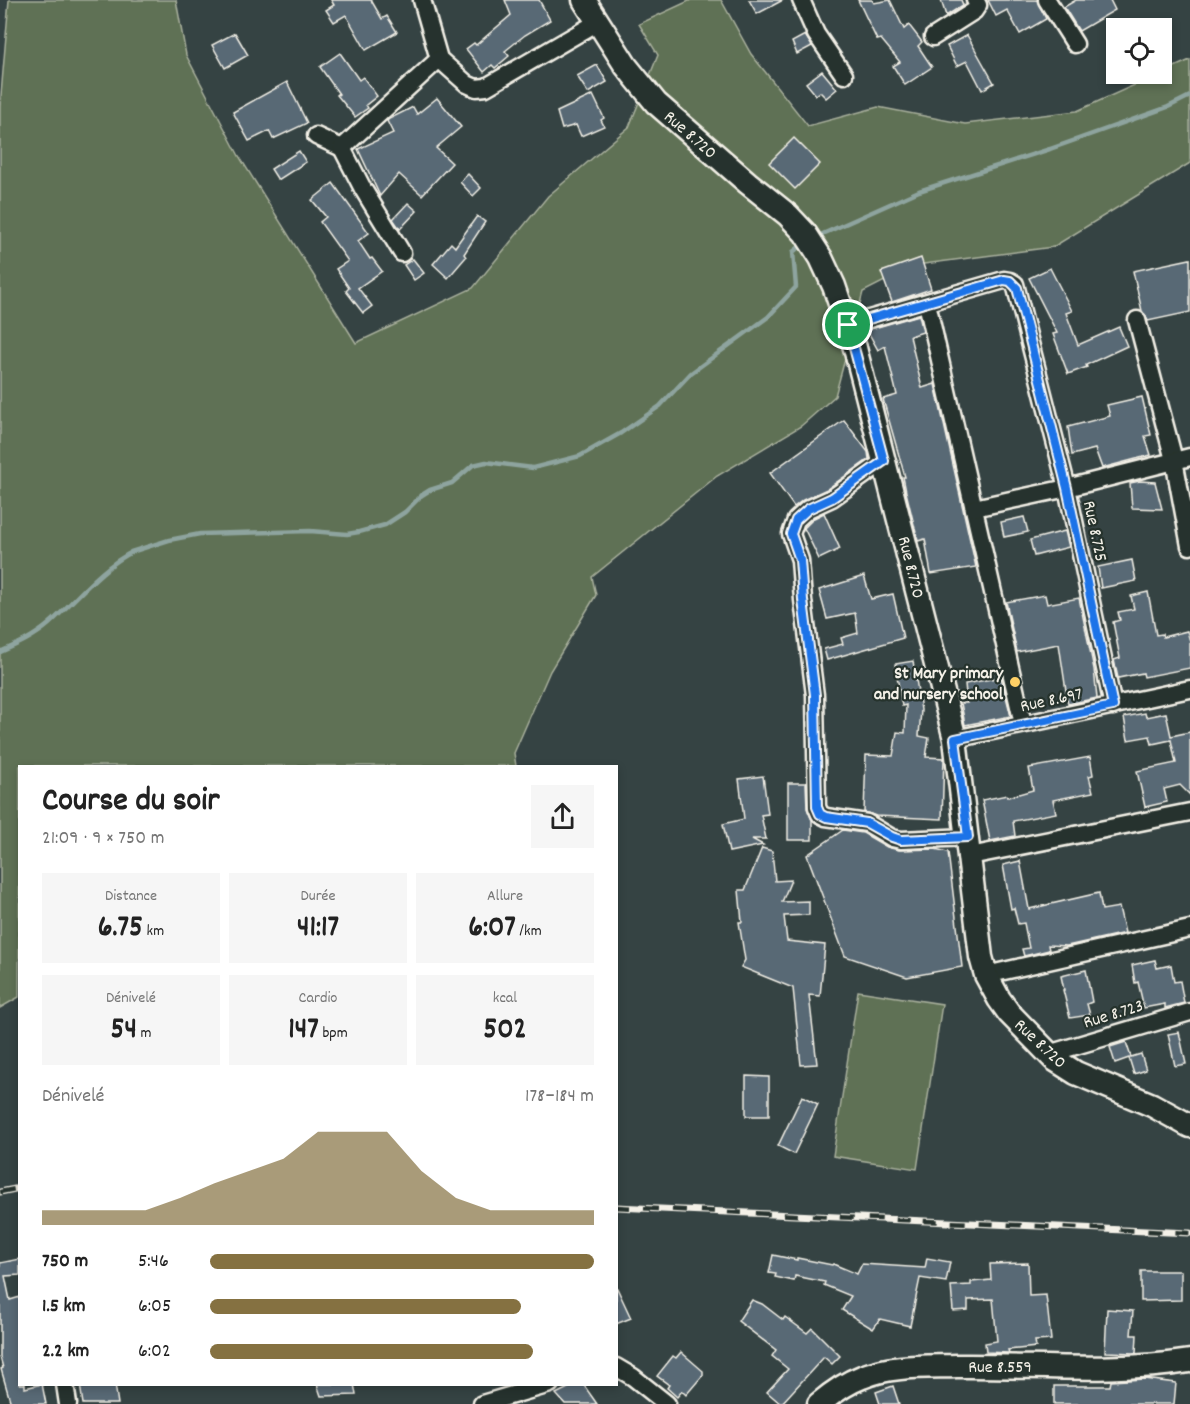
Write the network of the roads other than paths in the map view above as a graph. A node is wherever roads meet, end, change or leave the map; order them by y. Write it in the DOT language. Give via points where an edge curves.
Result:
graph roads {
  1 [pos="422,0"];
  2 [pos="584,0"];
  3 [pos="801,0"];
  4 [pos="975,0"];
  5 [pos="1047,0"];
  6 [pos="598,22"];
  7 [pos="933,37"];
  8 [pos="1075,44"];
  9 [pos="439,59"];
  10 [pos="844,75"];
  11 [pos="316,136"];
  12 [pos="342,148"];
  13 [pos="402,253"];
  14 [pos="927,303"];
  15 [pos="1137,320"];
  16 [pos="848,325"];
  17 [pos="1182,458"];
  18 [pos="884,461"];
  19 [pos="1067,488"];
  20 [pos="974,508"];
  21 [pos="1190,546"];
  22 [pos="1190,689"];
  23 [pos="1113,706"];
  24 [pos="1023,724"];
  25 [pos="955,739"];
  26 [pos="1190,812"];
  27 [pos="969,846"];
  28 [pos="1190,929"];
  29 [pos="986,975"];
  30 [pos="1190,1012"];
  31 [pos="1048,1054"];
  32 [pos="1190,1126"];
  33 [pos="1190,1361"];
  34 [pos="618,1368"];
  35 [pos="65,1386"];
  36 [pos="546,1386"];
  37 [pos="516,1400"];
  38 [pos="68,1404"];
  39 [pos="482,1404"];
  40 [pos="667,1404"];
  41 [pos="819,1404"];
  1 -- 9 [label="street"];
  2 -- 6 [label="main road, Rue 8.720"];
  3 -- 10 [label="street" via="816,34"];
  4 -- 7 [label="street" via="978,5 974,11"];
  5 -- 8 [label="street"];
  6 -- 9 [label="street" via="486,87 467,84"];
  6 -- 16 [label="main road, Rue 8.720" via="656,103 788,215 810,240 834,286"];
  9 -- 12 [label="street"];
  11 -- 12 [label="street"];
  12 -- 13 [label="street"];
  14 -- 16 [label="street"];
  14 -- 19 [label="street" via="1004,280 1015,284"];
  14 -- 20 [label="street"];
  15 -- 17 [label="street"];
  16 -- 18 [label="main road, Rue 8.720"];
  17 -- 19 [label="street, Rue 8.725"];
  17 -- 21 [label="street"];
  18 -- 25 [label="main road, Rue 8.720"];
  18 -- 27 [label="street" via="832,498 808,509 796,520 791,534 800,560 815,695 817,807 826,817 867,823 901,840"];
  19 -- 20 [label="street"];
  19 -- 23 [label="street, Rue 8.725"];
  20 -- 24 [label="street"];
  22 -- 23 [label="street, Rue 8.697"];
  23 -- 24 [label="street, Rue 8.697"];
  24 -- 25 [label="street, Rue 8.697"];
  25 -- 27 [label="main road, Rue 8.720"];
  26 -- 27 [label="street"];
  27 -- 29 [label="main road, Rue 8.720"];
  28 -- 29 [label="street"];
  29 -- 31 [label="main road, Rue 8.720" via="1009,1012"];
  30 -- 31 [label="street, Rue 8.723"];
  31 -- 32 [label="main road, Rue 8.720" via="1076,1073"];
  33 -- 41 [label="main road, Rue 8.559" via="1139,1367 901,1367 863,1376"];
  34 -- 40 [label="street"];
  35 -- 38 [label="street"];
  36 -- 37 [label="street"];
  37 -- 39 [label="street"];
}
